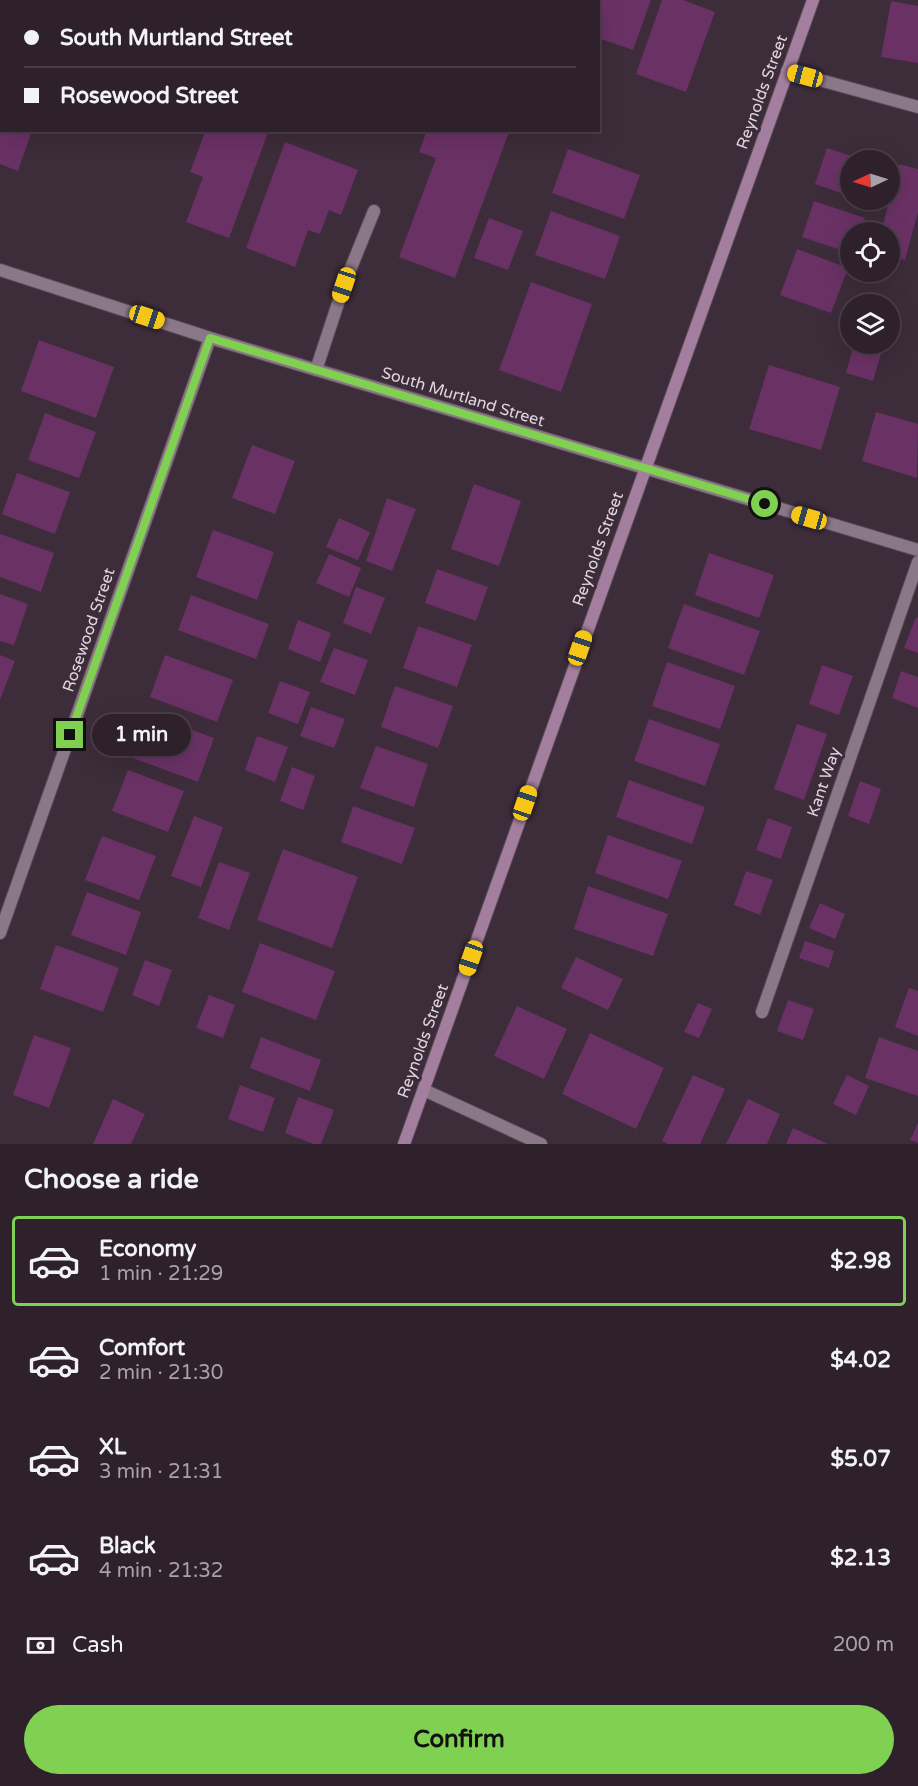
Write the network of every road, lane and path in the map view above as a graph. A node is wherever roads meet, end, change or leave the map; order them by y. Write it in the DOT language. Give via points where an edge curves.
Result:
graph roads {
  1 [pos="813,0"];
  2 [pos="788,71"];
  3 [pos="918,107"];
  4 [pos="374,211"];
  5 [pos="0,270"];
  6 [pos="210,338"];
  7 [pos="316,370"];
  8 [pos="644,468"];
  9 [pos="918,550"];
  10 [pos="918,562"];
  11 [pos="0,933"];
  12 [pos="762,1012"];
  13 [pos="424,1090"];
  14 [pos="404,1144"];
  15 [pos="542,1144"];
  1 -- 2 [label="street, Reynolds Street"];
  2 -- 3 [label="street"];
  2 -- 8 [label="street, Reynolds Street"];
  4 -- 7 [label="street"];
  5 -- 6 [label="street, South Murtland Street"];
  6 -- 7 [label="street, South Murtland Street"];
  6 -- 11 [label="street, Rosewood Street"];
  7 -- 8 [label="street, South Murtland Street"];
  8 -- 9 [label="street, South Murtland Street"];
  8 -- 13 [label="street, Reynolds Street"];
  10 -- 12 [label="street, Kant Way"];
  13 -- 14 [label="street, Reynolds Street"];
  13 -- 15 [label="street"];
}
